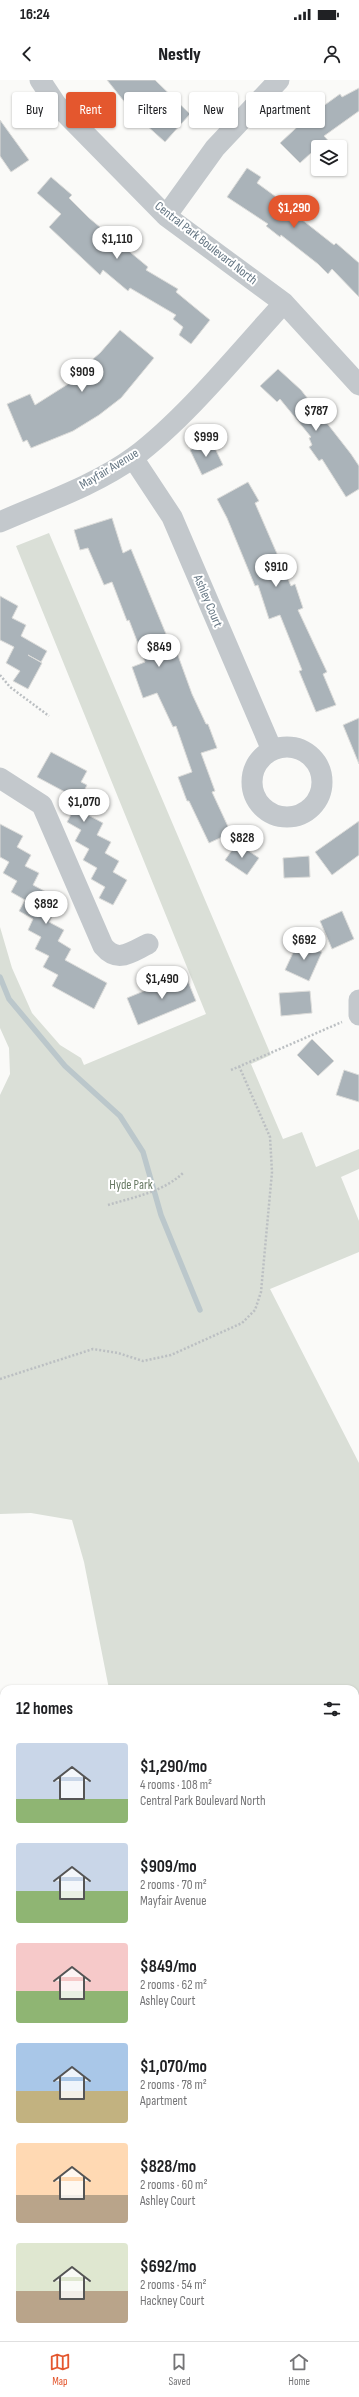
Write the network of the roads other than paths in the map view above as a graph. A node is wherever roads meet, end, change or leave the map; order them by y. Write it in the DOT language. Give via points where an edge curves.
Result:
graph roads {
  1 [pos="40,80"];
  2 [pos="279,80"];
  3 [pos="166,216"];
  4 [pos="284,303"];
  5 [pos="359,385"];
  6 [pos="133,458"];
  7 [pos="0,522"];
  8 [pos="272,750"];
  9 [pos="0,778"];
  10 [pos="148,944"];
  11 [pos="359,1000"];
  12 [pos="354,1018"];
  1 -- 3 [label="street, Central Park Boulevard North" via="56,104"];
  2 -- 3 [label="street" via="215,148"];
  3 -- 4 [label="street, Central Park Boulevard North"];
  4 -- 5 [label="street, Central Park Boulevard North"];
  4 -- 6 [label="street, Mayfair Avenue" via="175,421"];
  6 -- 7 [label="street, Mayfair Avenue" via="89,483"];
  6 -- 8 [label="street, Ashley Court" via="172,517"];
  9 -- 10 [label="street" via="42,805 103,946 110,954 119,956"];
  11 -- 12 [label="street"];
}
